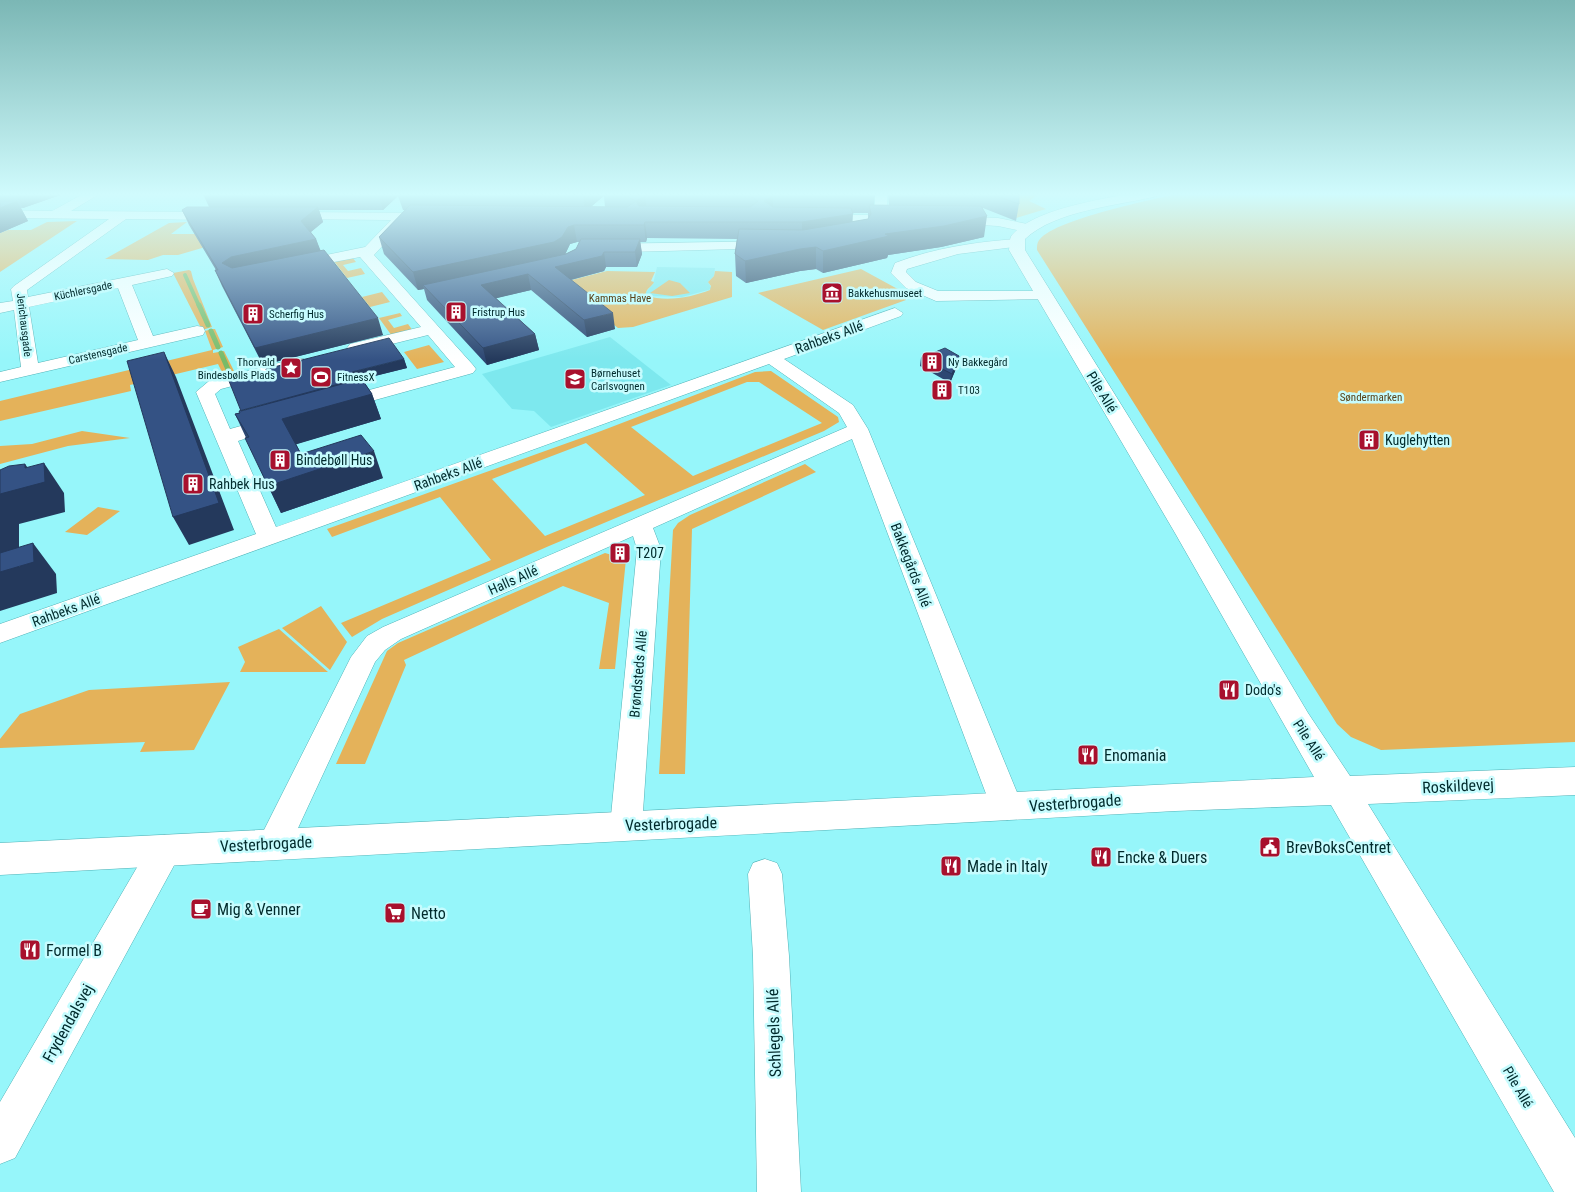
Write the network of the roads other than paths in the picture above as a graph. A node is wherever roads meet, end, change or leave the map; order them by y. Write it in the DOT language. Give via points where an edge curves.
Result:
graph roads {
  1 [pos="75,249"];
  2 [pos="370,249"];
  3 [pos="967,249"];
  4 [pos="1017,249"];
  5 [pos="368,251"];
  6 [pos="284,268"];
  7 [pos="167,273"];
  8 [pos="123,282"];
  9 [pos="424,295"];
  10 [pos="1044,296"];
  11 [pos="405,299"];
  12 [pos="20,304"];
  13 [pos="0,308"];
  14 [pos="895,313"];
  15 [pos="431,329"];
  16 [pos="197,331"];
  17 [pos="147,342"];
  18 [pos="339,353"];
  19 [pos="771,358"];
  20 [pos="310,360"];
  21 [pos="30,370"];
  22 [pos="0,377"];
  23 [pos="321,409"];
  24 [pos="293,417"];
  25 [pos="858,429"];
  26 [pos="227,439"];
  27 [pos="640,524"];
  28 [pos="268,538"];
  29 [pos="0,634"];
  30 [pos="1575,780"];
  31 [pos="1341,790"];
  32 [pos="1007,807"];
  33 [pos="626,826"];
  34 [pos="274,844"];
  35 [pos="165,850"];
  36 [pos="0,859"];
  37 [pos="765,874"];
  38 [pos="0,1143"];
  39 [pos="1575,1183"];
  40 [pos="779,1192"];
  1 -- 12 [label="street, Jerichausgade" via="19,289"];
  2 -- 5 [label="street"];
  3 -- 10 [label="street" via="914,261 898,268 898,273 904,281 936,296"];
  4 -- 10 [label="street, Pile Allé"];
  5 -- 6 [label="street"];
  5 -- 11 [label="street" via="366,255"];
  7 -- 8 [label="street, Küchlersgade"];
  8 -- 12 [label="street, Küchlersgade"];
  8 -- 17 [label="street"];
  9 -- 11 [label="street"];
  10 -- 31 [label="street, Pile Allé" via="1188,533 1297,722"];
  11 -- 15 [label="street"];
  12 -- 13 [label="street, Küchlersgade"];
  12 -- 21 [label="street, Jerichausgade"];
  14 -- 19 [label="street, Rahbeks Allé"];
  15 -- 18 [label="street"];
  15 -- 23 [label="street" via="467,369"];
  16 -- 17 [label="street, Carstensgade"];
  17 -- 21 [label="street, Carstensgade"];
  19 -- 25 [label="street, Bakkegårds Allé" via="846,410"];
  19 -- 28 [label="street, Rahbeks Allé"];
  20 -- 26 [label="street" via="215,385 205,392 220,430"];
  21 -- 22 [label="street, Carstensgade"];
  24 -- 26 [label="street" via="237,433"];
  25 -- 27 [label="street, Halls Allé"];
  25 -- 32 [label="street, Bakkegårds Allé"];
  26 -- 28 [label="street"];
  27 -- 33 [label="street, Brøndsteds Allé" via="649,549"];
  27 -- 34 [label="street, Halls Allé" via="392,632 376,643 364,657"];
  28 -- 29 [label="street, Rahbeks Allé"];
  30 -- 31 [label="street, Roskildevej"];
  31 -- 32 [label="street, Vesterbrogade"];
  31 -- 39 [label="street, Pile Allé"];
  32 -- 33 [label="street, Vesterbrogade"];
  33 -- 34 [label="street, Vesterbrogade"];
  34 -- 35 [label="street, Vesterbrogade"];
  35 -- 36 [label="street, Vesterbrogade"];
  35 -- 38 [label="street, Frydendalsvej"];
  37 -- 40 [label="street, Schlegels Allé"];
}
